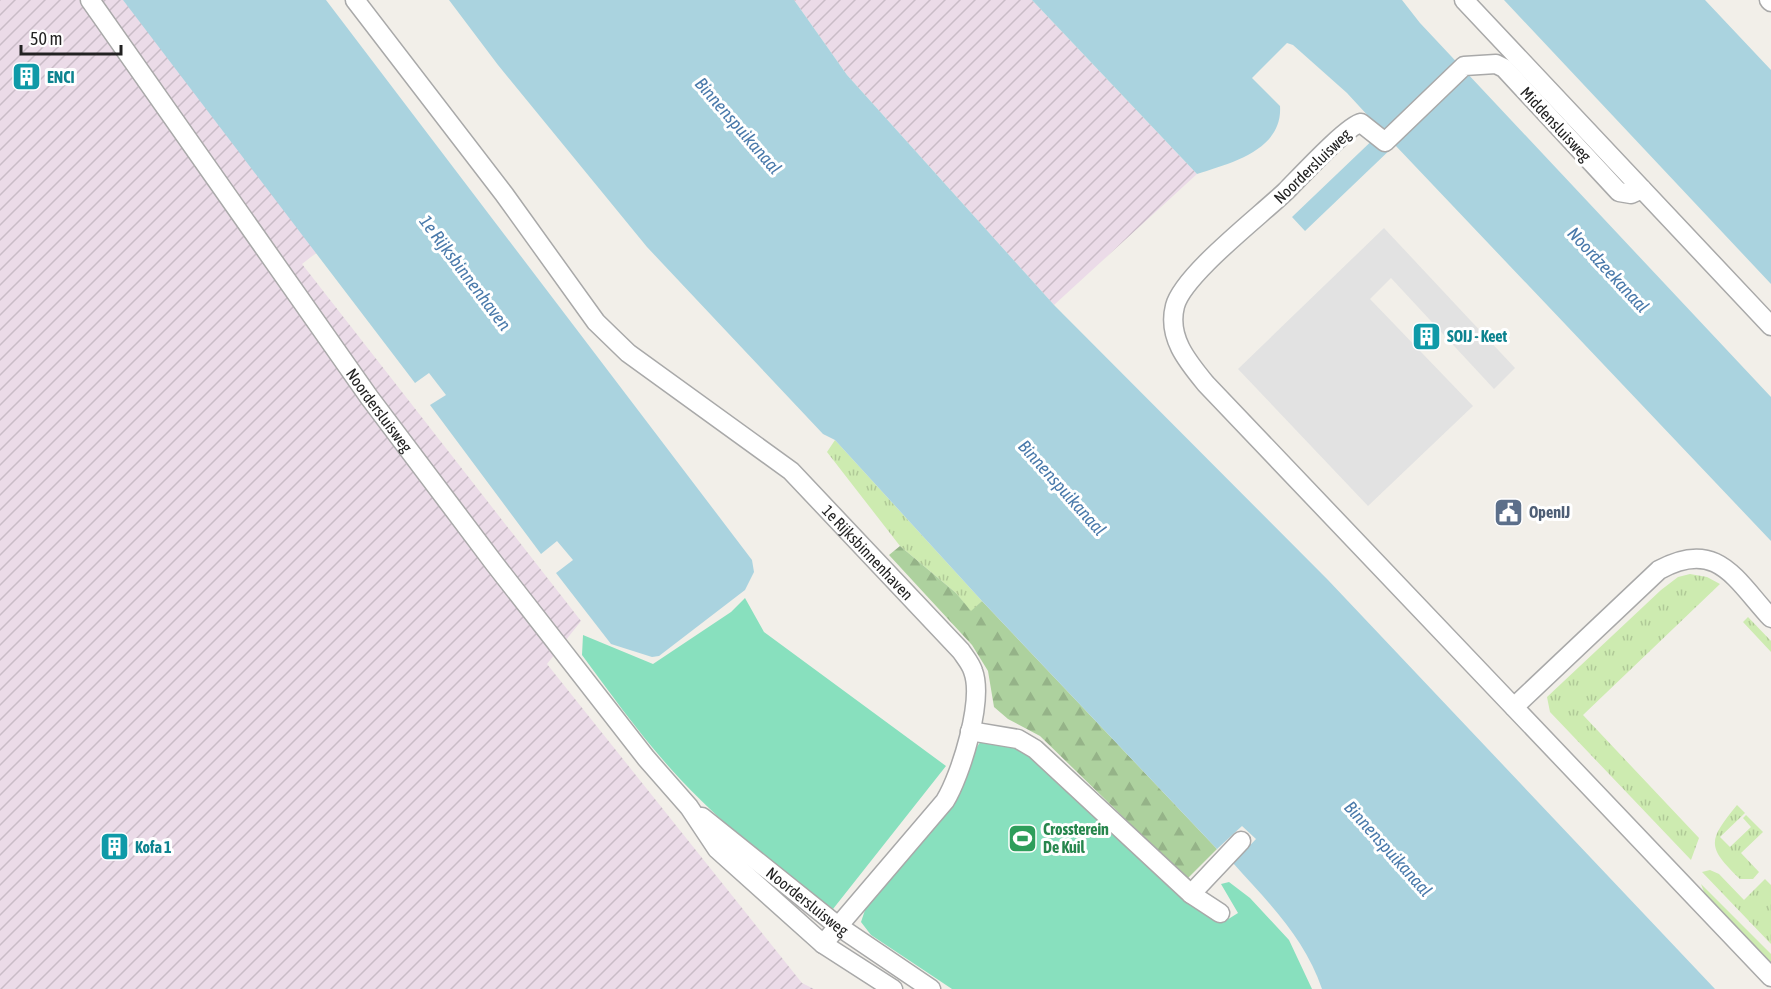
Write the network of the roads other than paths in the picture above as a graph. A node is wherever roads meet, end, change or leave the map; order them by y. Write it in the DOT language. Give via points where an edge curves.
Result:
graph roads {
  1 [pos="90,0"];
  2 [pos="356,0"];
  3 [pos="1464,0"];
  4 [pos="1464,66"];
  5 [pos="1642,189"];
  6 [pos="1771,326"];
  7 [pos="1771,618"];
  8 [pos="1514,707"];
  9 [pos="970,731"];
  10 [pos="689,807"];
  11 [pos="1242,841"];
  12 [pos="1191,894"];
  13 [pos="1220,913"];
  14 [pos="838,926"];
  15 [pos="823,944"];
  16 [pos="1771,977"];
  17 [pos="893,989"];
  18 [pos="931,989"];
  1 -- 10 [label="street, Noordersluisweg" via="369,397 581,675"];
  2 -- 9 [label="street, 1e Rijksbinnenhaven" via="596,322 628,353 791,471 961,651 973,671 977,688"];
  3 -- 5 [label="street"];
  4 -- 5 [label="street, Middensluisweg" via="1483,63 1504,68 1619,192 1631,194"];
  4 -- 8 [label="street, Noordersluisweg" via="1385,142 1366,124 1356,124 1191,277 1180,294 1174,315 1180,349 1206,384"];
  5 -- 6 [label="street"];
  7 -- 8 [label="street" via="1722,566 1699,556 1678,560 1659,570"];
  8 -- 16 [label="street"];
  9 -- 12 [label="street" via="1018,739 1035,749"];
  9 -- 14 [label="street, 1e Rijksbinnenhaven" via="956,782 945,801"];
  10 -- 14 [label="street, Noordersluisweg"];
  10 -- 15 [label="street, Noordersluisweg" via="717,849"];
  11 -- 12 [label="street"];
  12 -- 13 [label="street"];
  14 -- 15 [label="street, 1e Rijksbinnenhaven"];
  14 -- 18 [label="street, Noordersluisweg"];
  15 -- 17 [label="street, Noordersluisweg"];
}
